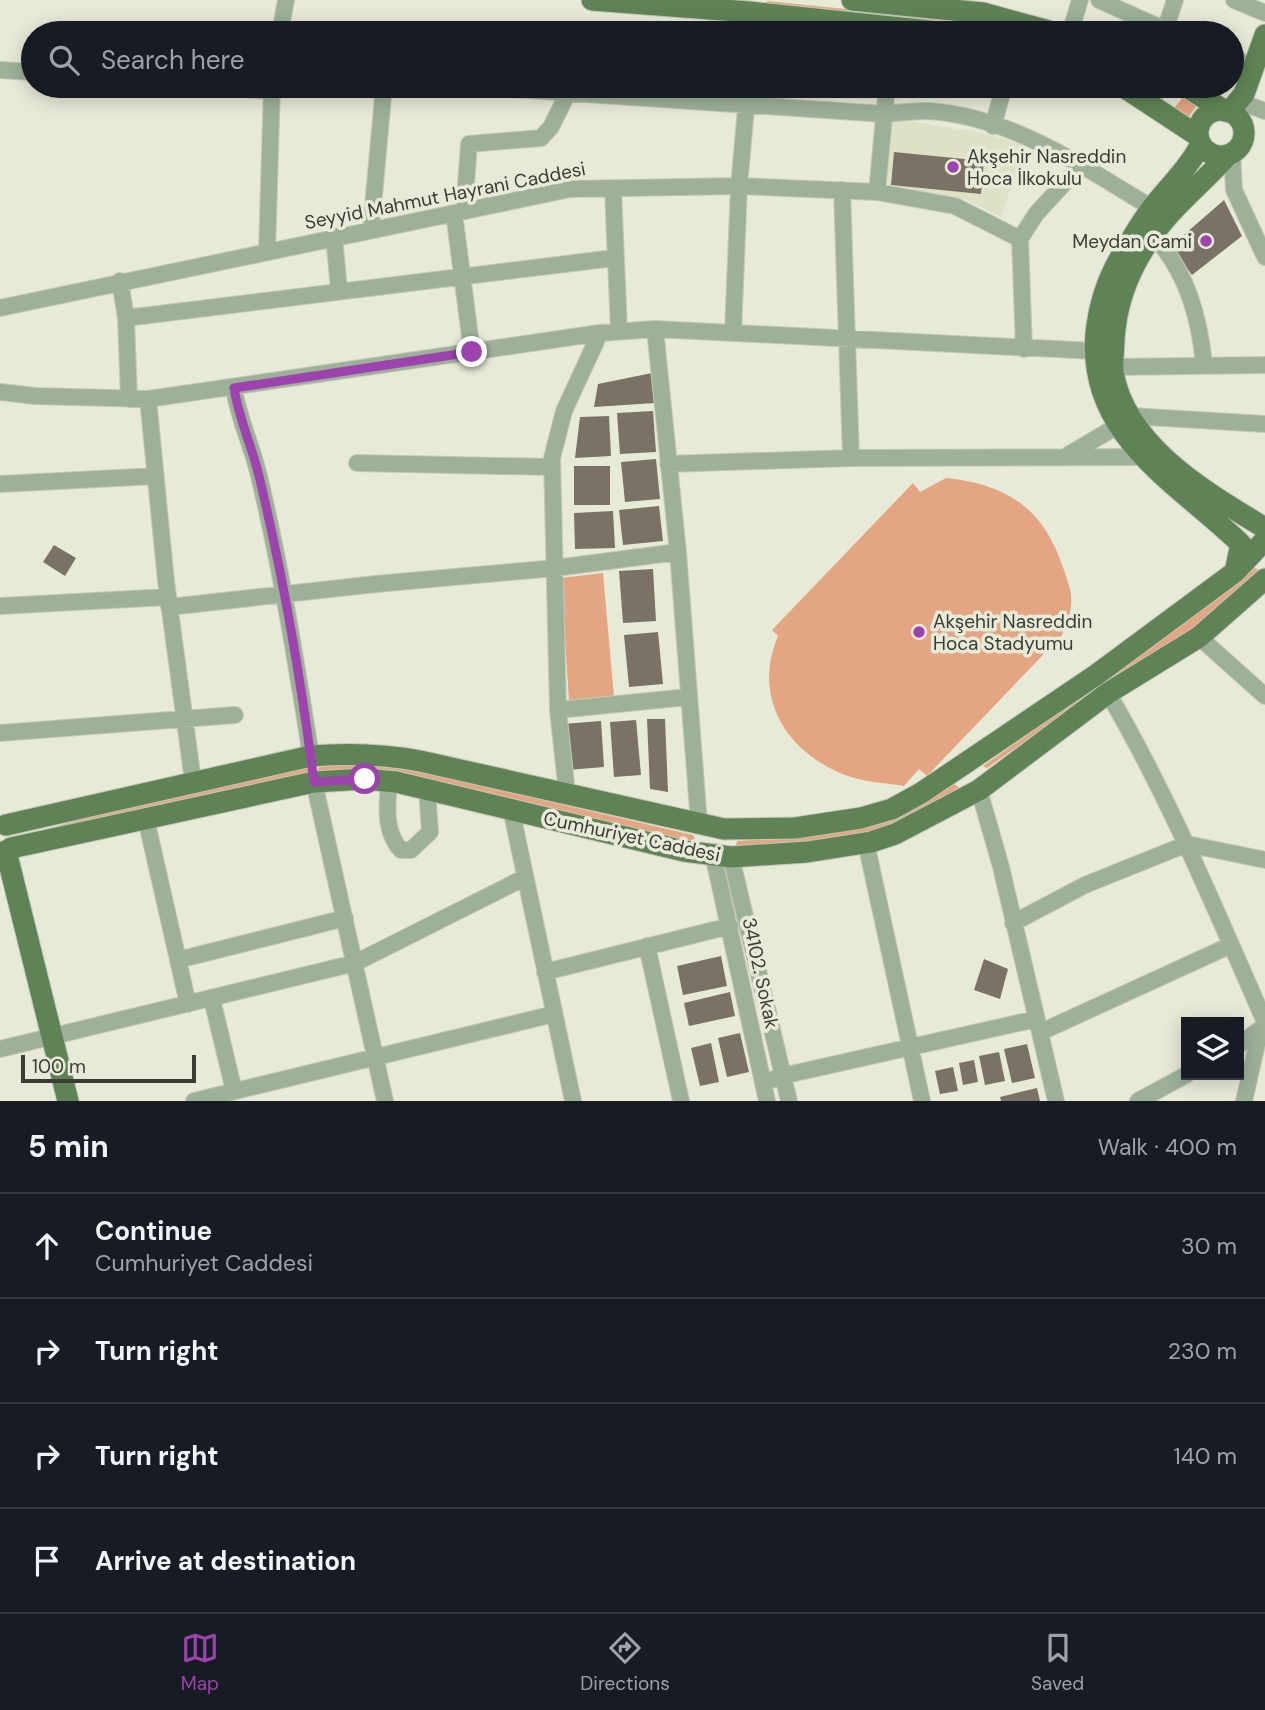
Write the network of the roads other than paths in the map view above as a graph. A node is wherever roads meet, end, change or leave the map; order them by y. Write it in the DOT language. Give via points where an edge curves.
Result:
graph roads {
  1 [pos="286,0"];
  2 [pos="592,0"];
  3 [pos="852,0"];
  4 [pos="1080,0"];
  5 [pos="1099,0"];
  6 [pos="1175,0"];
  7 [pos="1234,0"];
  8 [pos="919,3"];
  9 [pos="985,7"];
  10 [pos="750,12"];
  11 [pos="1265,13"];
  12 [pos="282,21"];
  13 [pos="750,21"];
  14 [pos="822,21"];
  15 [pos="1023,21"];
  16 [pos="1074,21"];
  17 [pos="1144,21"];
  18 [pos="1170,21"];
  19 [pos="1265,36"];
  20 [pos="1260,68"];
  21 [pos="0,69"];
  22 [pos="21,71"];
  23 [pos="1244,94"];
  24 [pos="272,98"];
  25 [pos="383,98"];
  26 [pos="566,98"];
  27 [pos="643,98"];
  28 [pos="747,98"];
  29 [pos="886,98"];
  30 [pos="1001,98"];
  31 [pos="1142,98"];
  32 [pos="1174,98"];
  33 [pos="1210,98"];
  34 [pos="747,105"];
  35 [pos="1161,110"];
  36 [pos="1242,113"];
  37 [pos="884,114"];
  38 [pos="993,126"];
  39 [pos="1200,140"];
  40 [pos="1230,154"];
  41 [pos="1080,166"];
  42 [pos="739,186"];
  43 [pos="613,189"];
  44 [pos="842,190"];
  45 [pos="877,192"];
  46 [pos="1152,208"];
  47 [pos="459,212"];
  48 [pos="1265,213"];
  49 [pos="1248,220"];
  50 [pos="371,228"];
  51 [pos="1153,235"];
  52 [pos="334,236"];
  53 [pos="1020,240"];
  54 [pos="267,251"];
  55 [pos="1265,257"];
  56 [pos="614,258"];
  57 [pos="463,275"];
  58 [pos="120,281"];
  59 [pos="340,290"];
  60 [pos="0,308"];
  61 [pos="125,318"];
  62 [pos="655,329"];
  63 [pos="619,331"];
  64 [pos="600,333"];
  65 [pos="733,333"];
  66 [pos="848,338"];
  67 [pos="1024,349"];
  68 [pos="1095,351"];
  69 [pos="472,352"];
  70 [pos="1204,364"];
  71 [pos="1265,365"];
  72 [pos="1113,367"];
  73 [pos="234,388"];
  74 [pos="0,392"];
  75 [pos="129,399"];
  76 [pos="148,399"];
  77 [pos="1125,420"];
  78 [pos="1265,424"];
  79 [pos="1068,455"];
  80 [pos="1143,457"];
  81 [pos="851,458"];
  82 [pos="357,463"];
  83 [pos="668,464"];
  84 [pos="552,467"];
  85 [pos="156,476"];
  86 [pos="0,484"];
  87 [pos="1265,528"];
  88 [pos="678,552"];
  89 [pos="1250,553"];
  90 [pos="555,568"];
  91 [pos="1265,579"];
  92 [pos="285,596"];
  93 [pos="169,602"];
  94 [pos="0,606"];
  95 [pos="1199,637"];
  96 [pos="1096,675"];
  97 [pos="1108,693"];
  98 [pos="1265,696"];
  99 [pos="688,697"];
  100 [pos="558,710"];
  101 [pos="235,715"];
  102 [pos="184,720"];
  103 [pos="0,733"];
  104 [pos="311,756"];
  105 [pos="962,768"];
  106 [pos="193,781"];
  107 [pos="314,782"];
  108 [pos="389,782"];
  109 [pos="427,789"];
  110 [pos="979,790"];
  111 [pos="567,793"];
  112 [pos="511,809"];
  113 [pos="146,819"];
  114 [pos="3,824"];
  115 [pos="707,826"];
  116 [pos="866,843"];
  117 [pos="1187,844"];
  118 [pos="6,851"];
  119 [pos="722,856"];
  120 [pos="1265,860"];
  121 [pos="524,878"];
  122 [pos="345,918"];
  123 [pos="1013,923"];
  124 [pos="730,926"];
  125 [pos="1231,944"];
  126 [pos="647,946"];
  127 [pos="178,960"];
  128 [pos="355,963"];
  129 [pos="545,972"];
  130 [pos="212,999"];
  131 [pos="188,1004"];
  132 [pos="554,1014"];
  133 [pos="1038,1026"];
  134 [pos="1263,1026"];
  135 [pos="54,1036"];
  136 [pos="1244,1041"];
  137 [pos="911,1048"];
  138 [pos="0,1049"];
  139 [pos="375,1057"];
  140 [pos="782,1076"];
  141 [pos="1181,1078"];
  142 [pos="762,1083"];
  143 [pos="234,1091"];
  144 [pos="202,1100"];
  145 [pos="68,1101"];
  146 [pos="385,1101"];
  147 [pos="573,1101"];
  148 [pos="681,1101"];
  149 [pos="767,1101"];
  150 [pos="789,1101"];
  151 [pos="922,1101"];
  152 [pos="1056,1101"];
  153 [pos="1138,1101"];
  154 [pos="1244,1101"];
  1 -- 12 [label="street"];
  2 -- 10 [label="main road"];
  3 -- 8 [label="main road"];
  4 -- 16 [label="street"];
  5 -- 17 [label="street"];
  6 -- 18 [label="street"];
  7 -- 11 [label="street"];
  8 -- 9 [label="main road"];
  9 -- 15 [label="main road"];
  10 -- 13 [label="street"];
  10 -- 14 [label="main road"];
  19 -- 20 [label="main road"];
  20 -- 23 [label="main road"];
  21 -- 22 [label="street"];
  24 -- 54 [label="street"];
  25 -- 50 [label="street"];
  26 -- 47 [label="street" via="541,138 469,145"];
  27 -- 34 [label="street"];
  28 -- 34 [label="street"];
  29 -- 37 [label="street"];
  30 -- 38 [label="street"];
  31 -- 35 [label="main road"];
  32 -- 35 [label="main road"];
  33 -- 36 [label="main road"];
  34 -- 37 [label="street"];
  34 -- 42 [label="street"];
  35 -- 39 [label="main road"];
  36 -- 39 [label="main road" via="1216,111 1205,117"];
  36 -- 40 [label="main road" via="1243,140"];
  37 -- 38 [label="street" via="928,111"];
  37 -- 45 [label="street"];
  38 -- 41 [label="street" via="1027,136"];
  39 -- 40 [label="main road" via="1213,154"];
  39 -- 46 [label="main road" via="1179,178"];
  40 -- 49 [label="street" via="1234,190"];
  40 -- 51 [label="main road"];
  41 -- 46 [label="street"];
  41 -- 53 [label="street"];
  42 -- 43 [label="street, Seyyid Mahmut Hayrani Caddesi"];
  42 -- 44 [label="street, Seyyid Mahmut Hayrani Caddesi"];
  42 -- 65 [label="street"];
  43 -- 47 [label="street, Seyyid Mahmut Hayrani Caddesi" via="570,189"];
  43 -- 56 [label="street"];
  44 -- 45 [label="street, Seyyid Mahmut Hayrani Caddesi"];
  44 -- 66 [label="street"];
  45 -- 53 [label="street, Seyyid Mahmut Hayrani Caddesi" via="955,206"];
  46 -- 68 [label="main road" via="1114,270 1102,303"];
  47 -- 50 [label="street, Seyyid Mahmut Hayrani Caddesi"];
  47 -- 57 [label="street"];
  48 -- 49 [label="street"];
  49 -- 55 [label="street"];
  50 -- 52 [label="street, Seyyid Mahmut Hayrani Caddesi"];
  51 -- 70 [label="street" via="1196,308"];
  51 -- 72 [label="main road" via="1121,299"];
  52 -- 54 [label="street, Seyyid Mahmut Hayrani Caddesi"];
  52 -- 59 [label="street"];
  53 -- 67 [label="street"];
  54 -- 58 [label="street, Seyyid Mahmut Hayrani Caddesi"];
  56 -- 57 [label="street"];
  56 -- 63 [label="street"];
  57 -- 59 [label="street"];
  57 -- 69 [label="street"];
  58 -- 60 [label="street, Seyyid Mahmut Hayrani Caddesi"];
  58 -- 61 [label="street"];
  59 -- 61 [label="street"];
  61 -- 75 [label="street"];
  62 -- 63 [label="street"];
  62 -- 65 [label="street"];
  62 -- 83 [label="street"];
  63 -- 64 [label="street"];
  64 -- 69 [label="street"];
  64 -- 84 [label="street" via="564,411"];
  65 -- 66 [label="street"];
  66 -- 67 [label="street"];
  66 -- 81 [label="street"];
  67 -- 68 [label="street"];
  68 -- 77 [label="main road" via="1099,381"];
  69 -- 73 [label="street"];
  70 -- 71 [label="street"];
  70 -- 72 [label="street"];
  72 -- 77 [label="main road"];
  73 -- 76 [label="street"];
  73 -- 92 [label="street"];
  74 -- 75 [label="street"];
  75 -- 76 [label="street"];
  76 -- 85 [label="street"];
  77 -- 78 [label="street"];
  77 -- 79 [label="street"];
  77 -- 80 [label="main road"];
  77 -- 87 [label="main road" via="1199,488"];
  79 -- 80 [label="street"];
  79 -- 81 [label="street"];
  80 -- 89 [label="main road"];
  81 -- 83 [label="street"];
  82 -- 84 [label="street"];
  83 -- 88 [label="street"];
  84 -- 90 [label="street"];
  85 -- 86 [label="street"];
  85 -- 93 [label="street"];
  88 -- 90 [label="street"];
  88 -- 99 [label="street"];
  89 -- 96 [label="main road, Cumhuriyet Caddesi"];
  90 -- 92 [label="street"];
  90 -- 100 [label="street"];
  91 -- 95 [label="main road, Cumhuriyet Caddesi"];
  92 -- 93 [label="street"];
  92 -- 104 [label="street"];
  93 -- 94 [label="street"];
  93 -- 102 [label="street"];
  95 -- 97 [label="main road, Cumhuriyet Caddesi"];
  95 -- 98 [label="street"];
  96 -- 97 [label="main road"];
  96 -- 105 [label="main road, Cumhuriyet Caddesi"];
  97 -- 110 [label="main road, Cumhuriyet Caddesi"];
  97 -- 117 [label="street" via="1146,758"];
  99 -- 100 [label="street"];
  99 -- 115 [label="street"];
  100 -- 111 [label="street"];
  101 -- 102 [label="street"];
  102 -- 103 [label="street"];
  102 -- 106 [label="street"];
  104 -- 106 [label="main road, Cumhuriyet Caddesi"];
  104 -- 107 [label="main road"];
  104 -- 111 [label="main road, Cumhuriyet Caddesi" via="394,756"];
  105 -- 110 [label="main road"];
  105 -- 115 [label="main road, Cumhuriyet Caddesi" via="892,809 861,818 785,828"];
  106 -- 114 [label="main road, Cumhuriyet Caddesi"];
  107 -- 108 [label="main road, Cumhuriyet Caddesi"];
  107 -- 113 [label="main road, Cumhuriyet Caddesi"];
  107 -- 122 [label="street"];
  108 -- 109 [label="main road, Cumhuriyet Caddesi"];
  108 -- 109 [label="street" via="386,808 390,831 401,850 411,849 430,832"];
  109 -- 112 [label="main road, Cumhuriyet Caddesi"];
  110 -- 116 [label="main road, Cumhuriyet Caddesi" via="895,834"];
  110 -- 123 [label="street"];
  111 -- 115 [label="main road, Cumhuriyet Caddesi"];
  112 -- 119 [label="main road, Cumhuriyet Caddesi"];
  112 -- 121 [label="street"];
  113 -- 118 [label="main road, Cumhuriyet Caddesi"];
  113 -- 127 [label="street"];
  114 -- 118 [label="main road, Cumhuriyet Caddesi" via="14,833"];
  115 -- 119 [label="main road"];
  116 -- 119 [label="main road, Cumhuriyet Caddesi" via="807,852"];
  116 -- 137 [label="street"];
  117 -- 120 [label="street"];
  117 -- 123 [label="street" via="1085,885"];
  117 -- 125 [label="street"];
  118 -- 135 [label="main road"];
  119 -- 124 [label="street, 34102. Sokak" via="716,876"];
  119 -- 140 [label="street, 34102. Sokak"];
  121 -- 128 [label="street"];
  121 -- 129 [label="street"];
  122 -- 127 [label="street"];
  122 -- 128 [label="street"];
  123 -- 133 [label="street"];
  124 -- 126 [label="street"];
  124 -- 142 [label="street, 34102. Sokak"];
  125 -- 133 [label="street"];
  125 -- 134 [label="street"];
  126 -- 129 [label="street"];
  126 -- 148 [label="street"];
  127 -- 131 [label="street"];
  128 -- 130 [label="street"];
  128 -- 139 [label="street"];
  129 -- 132 [label="street"];
  130 -- 131 [label="street"];
  130 -- 143 [label="street"];
  131 -- 135 [label="street"];
  132 -- 139 [label="street"];
  132 -- 147 [label="street"];
  133 -- 137 [label="street"];
  133 -- 152 [label="street"];
  134 -- 136 [label="street"];
  134 -- 154 [label="street"];
  135 -- 138 [label="street"];
  135 -- 145 [label="main road"];
  137 -- 140 [label="street"];
  137 -- 151 [label="street"];
  139 -- 143 [label="street"];
  139 -- 146 [label="street"];
  140 -- 142 [label="street"];
  140 -- 150 [label="street, 34102. Sokak"];
  141 -- 153 [label="street"];
  142 -- 149 [label="street, 34102. Sokak"];
  143 -- 144 [label="street"];
}
